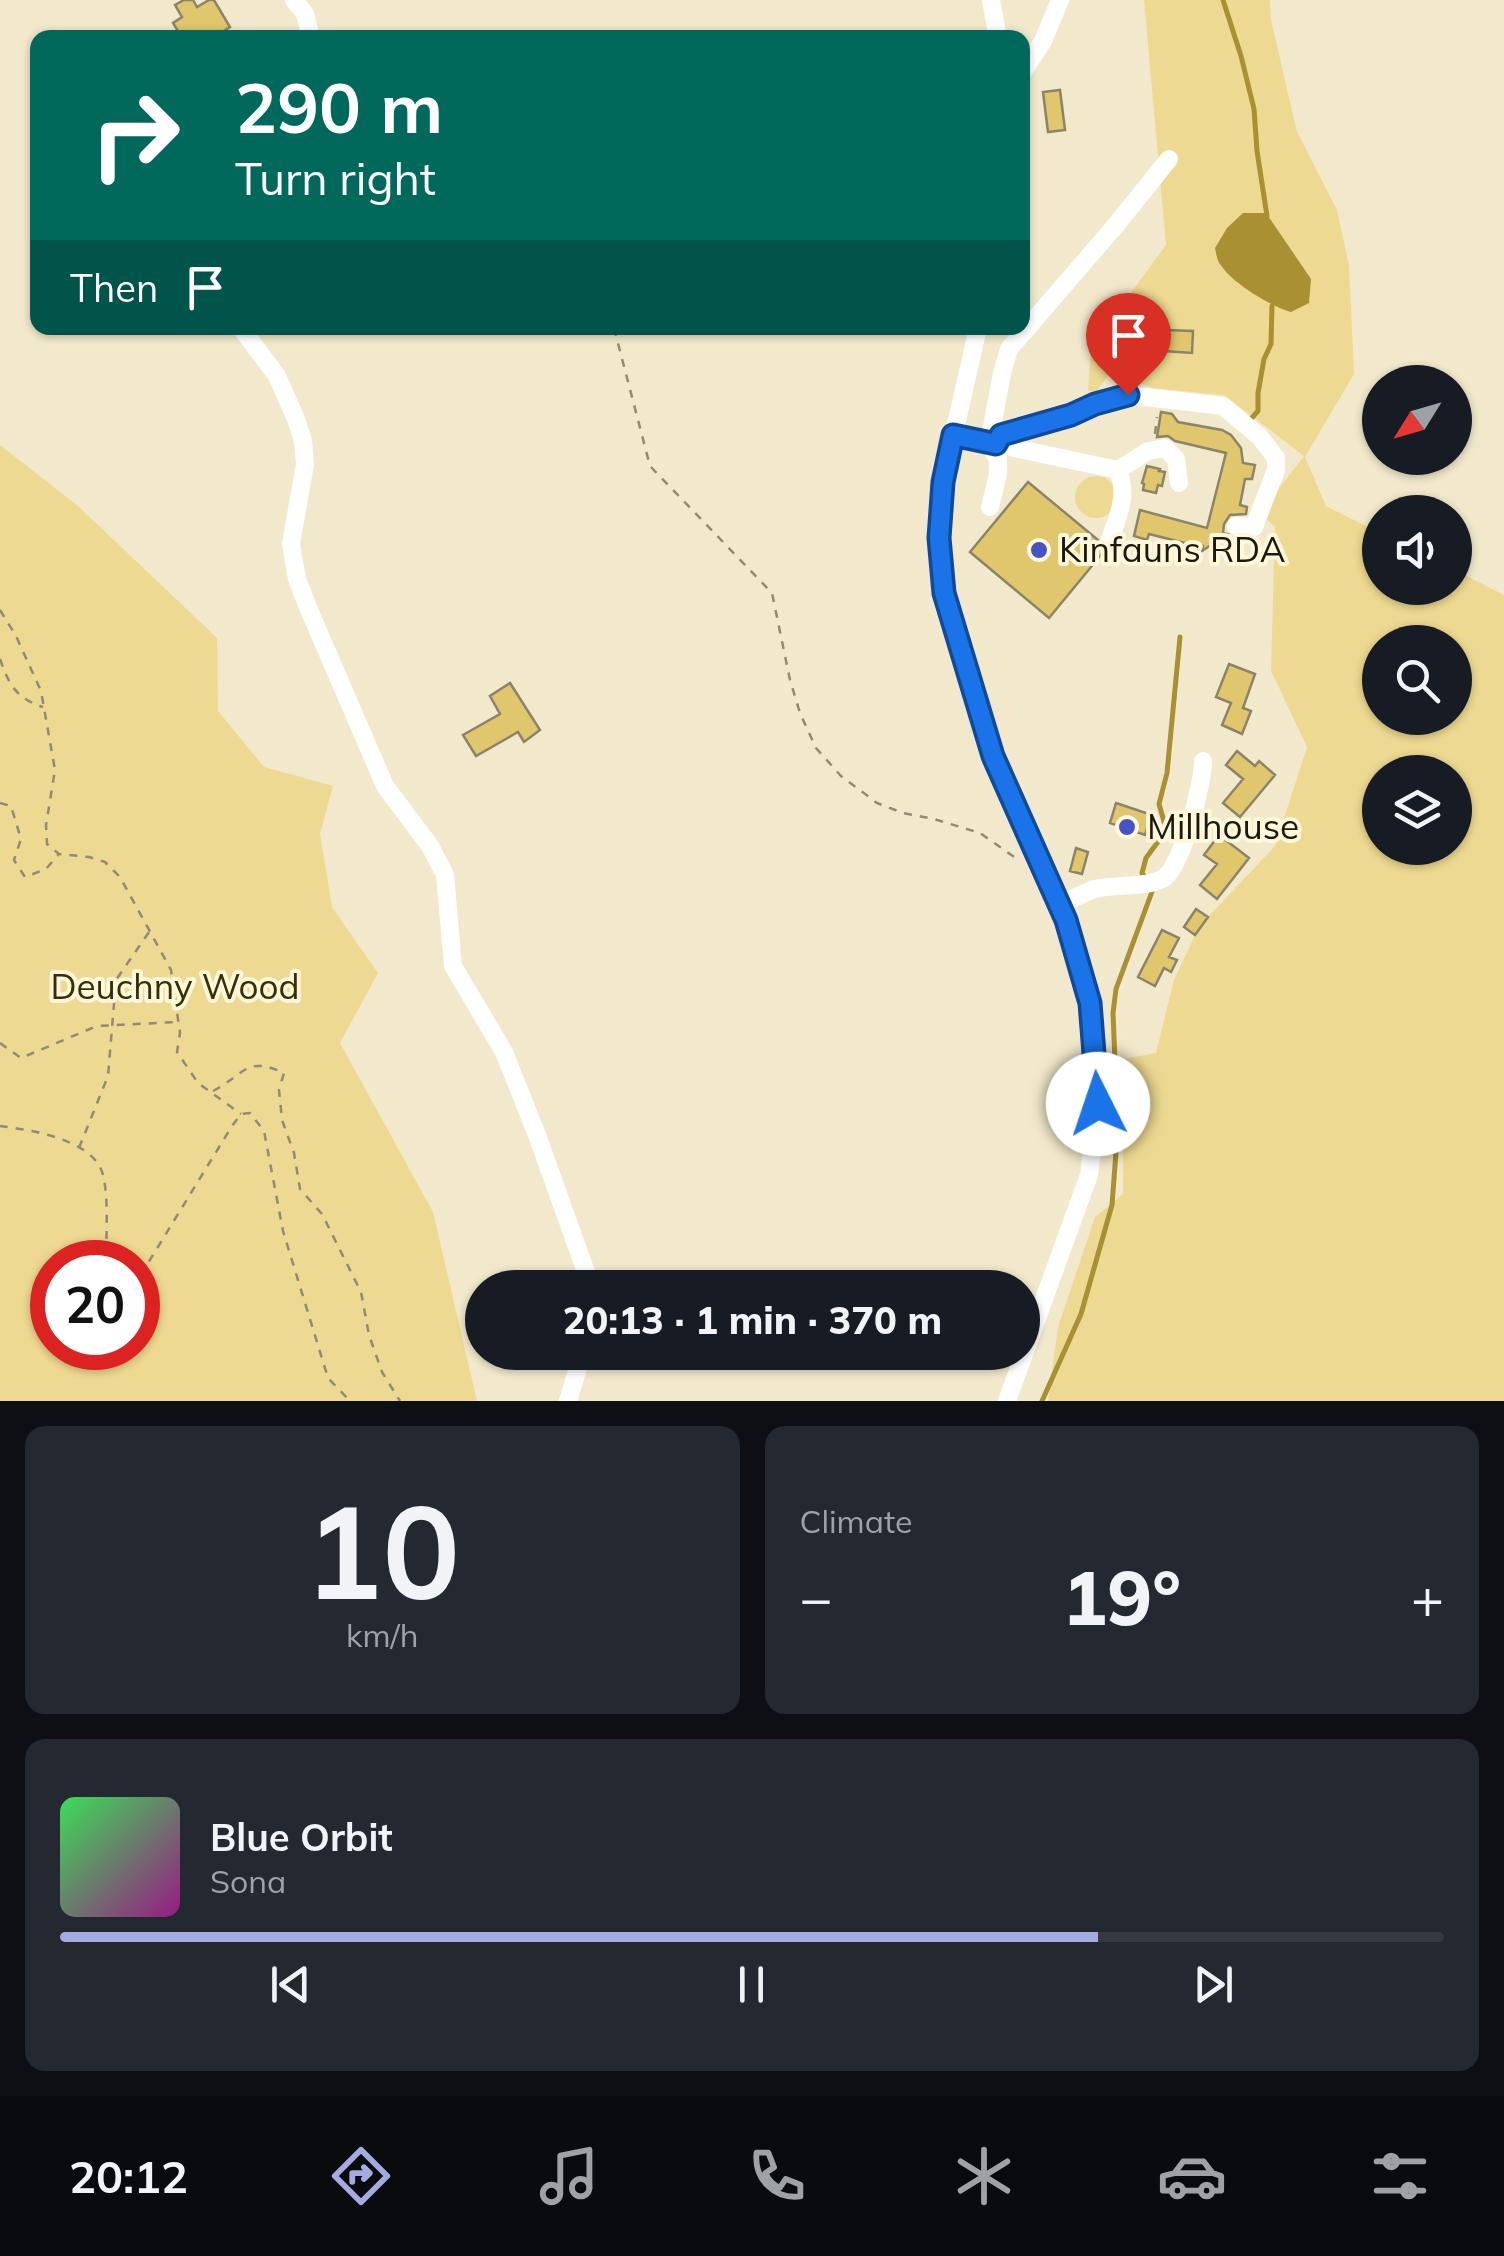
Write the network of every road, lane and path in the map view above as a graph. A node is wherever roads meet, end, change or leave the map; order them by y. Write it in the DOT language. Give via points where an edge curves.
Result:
graph roads {
  1 [pos="294,0"];
  2 [pos="991,0"];
  3 [pos="1060,0"];
  4 [pos="309,30"];
  5 [pos="997,30"];
  6 [pos="1030,61"];
  7 [pos="1168,158"];
  8 [pos="1030,325"];
  9 [pos="246,335"];
  10 [pos="616,335"];
  11 [pos="976,335"];
  12 [pos="1022,335"];
  13 [pos="1158,410"];
  14 [pos="1156,428"];
  15 [pos="953,435"];
  16 [pos="993,444"];
  17 [pos="1118,470"];
  18 [pos="1179,483"];
  19 [pos="990,506"];
  20 [pos="1236,526"];
  21 [pos="1110,538"];
  22 [pos="0,610"];
  23 [pos="0,659"];
  24 [pos="44,707"];
  25 [pos="1203,762"];
  26 [pos="0,804"];
  27 [pos="60,854"];
  28 [pos="1022,862"];
  29 [pos="1059,905"];
  30 [pos="149,932"];
  31 [pos="178,1022"];
  32 [pos="112,1026"];
  33 [pos="0,1043"];
  34 [pos="211,1092"];
  35 [pos="241,1114"];
  36 [pos="0,1126"];
  37 [pos="79,1148"];
  38 [pos="107,1240"];
  39 [pos="160,1244"];
  40 [pos="585,1270"];
  41 [pos="577,1370"];
  42 [pos="350,1401"];
  43 [pos="400,1401"];
  44 [pos="568,1401"];
  45 [pos="1007,1401"];
  1 -- 4 [label="street"];
  2 -- 5 [label="street"];
  3 -- 6 [label="street"];
  7 -- 8 [label="street"];
  9 -- 40 [label="street" via="277,376 303,441 291,544 306,605 385,786 445,876 453,966 504,1052"];
  10 -- 28 [label="path" via="650,466 772,594 790,680 816,748 877,803 980,832"];
  11 -- 15 [label="street"];
  12 -- 16 [label="street" via="1002,373"];
  13 -- 14 [label="path"];
  15 -- 16 [label="street"];
  15 -- 29 [label="street" via="939,538 944,593 993,756"];
  16 -- 17 [label="street"];
  16 -- 19 [label="street" via="998,474"];
  16 -- 20 [label="street" via="1001,435 1128,395 1223,406 1276,458 1254,527"];
  17 -- 18 [label="street" via="1165,448 1176,458"];
  17 -- 21 [label="street" via="1124,500"];
  22 -- 24 [label="path"];
  23 -- 24 [label="path" via="24,701"];
  24 -- 27 [label="path" via="55,770 47,844"];
  25 -- 29 [label="street" via="1192,820 1171,871 1161,880 1096,889"];
  26 -- 27 [label="path" via="11,806 21,840 14,860 25,877"];
  27 -- 30 [label="path" via="105,862"];
  29 -- 45 [label="street" via="1090,1003 1098,1104 1089,1175"];
  30 -- 31 [label="path" via="170,970"];
  30 -- 32 [label="path" via="116,980"];
  31 -- 32 [label="path"];
  31 -- 34 [label="path" via="177,1052"];
  32 -- 33 [label="path" via="96,1026 21,1058"];
  32 -- 37 [label="path" via="108,1076"];
  34 -- 35 [label="path"];
  34 -- 43 [label="path" via="246,1068 264,1064 284,1073 278,1090 282,1120 300,1189 322,1214 361,1292 382,1372"];
  35 -- 39 [label="path"];
  35 -- 42 [label="path" via="250,1113 264,1131 283,1231 328,1378"];
  36 -- 37 [label="path" via="41,1132"];
  37 -- 38 [label="path" via="103,1172"];
  41 -- 44 [label="street"];
}
